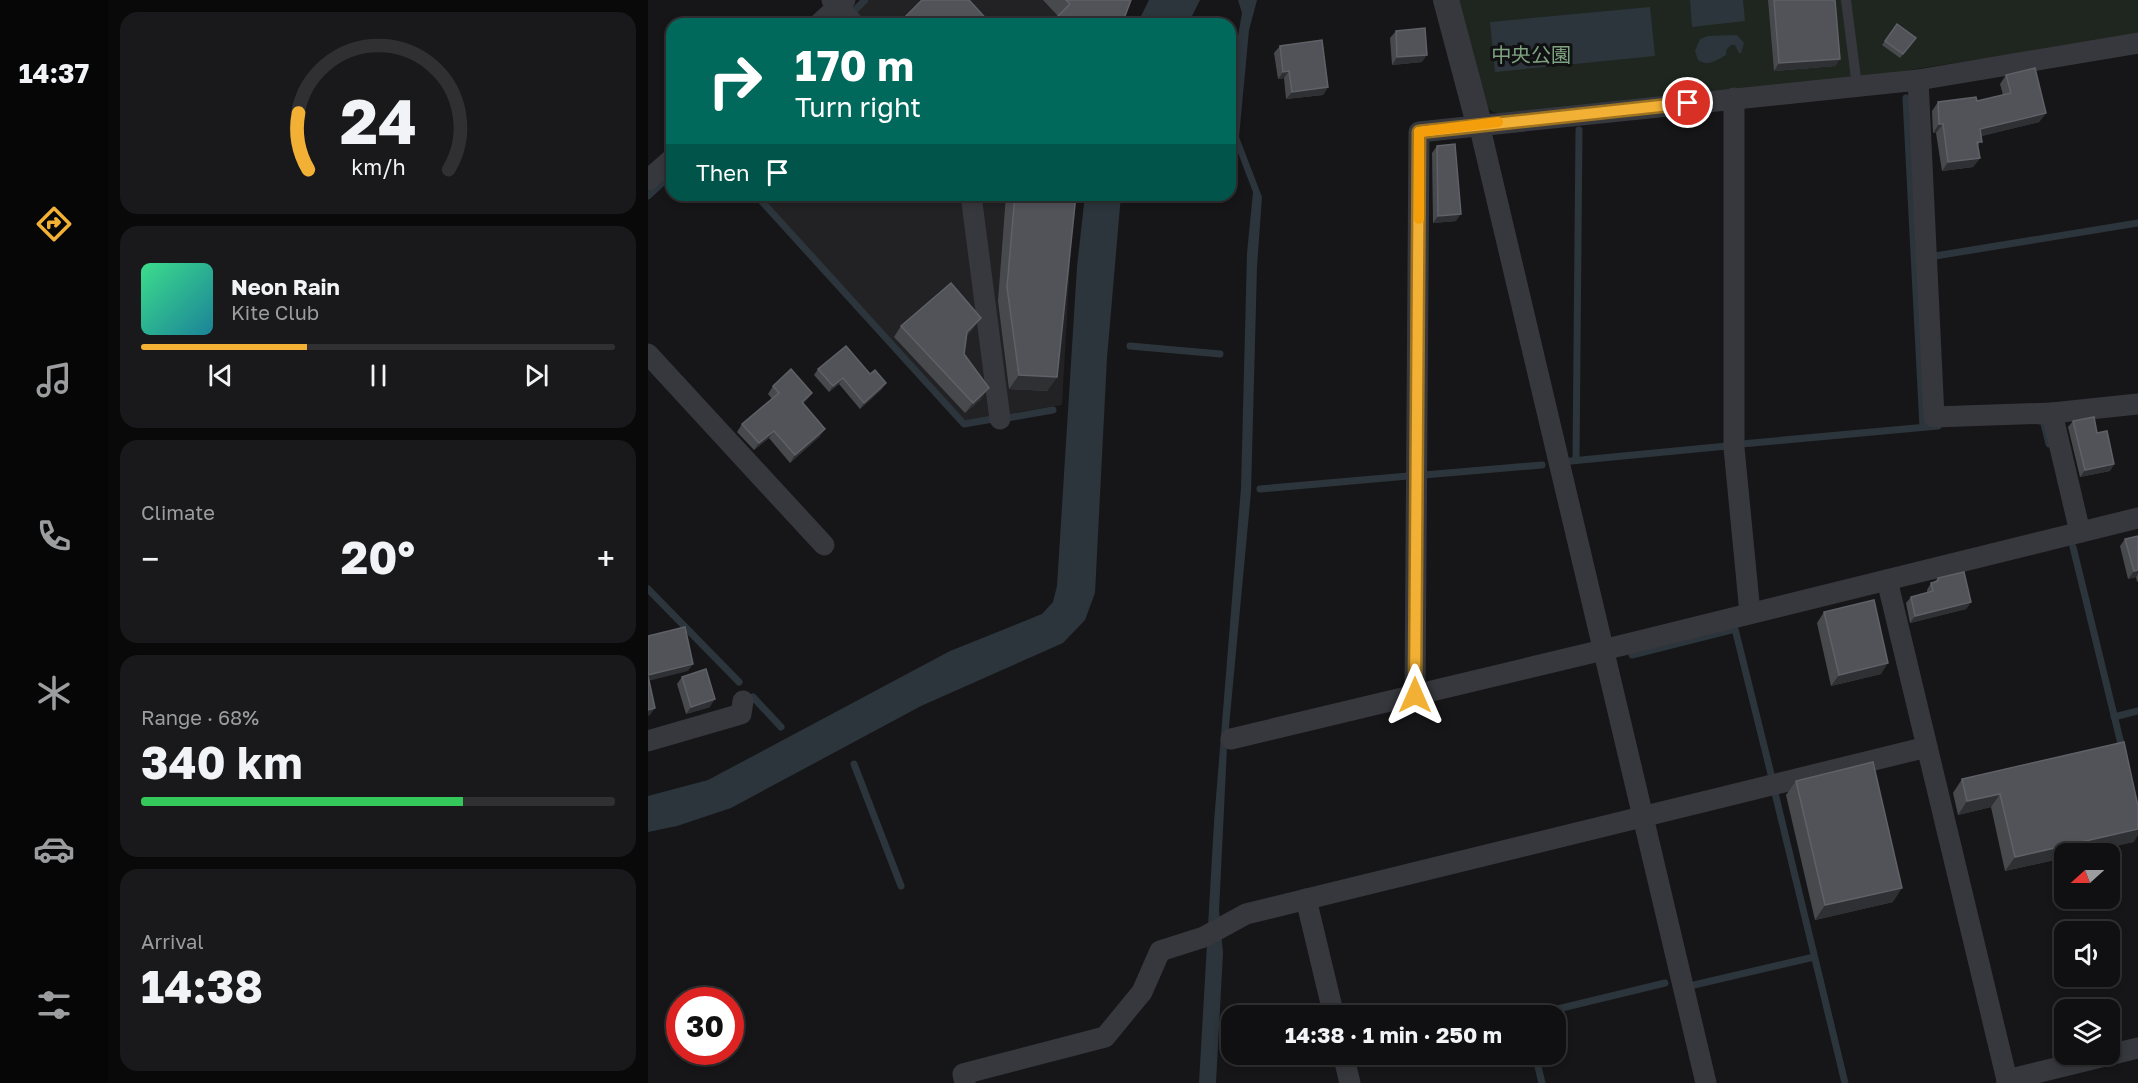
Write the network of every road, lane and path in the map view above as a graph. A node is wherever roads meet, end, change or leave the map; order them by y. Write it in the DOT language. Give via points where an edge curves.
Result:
graph roads {
  1 [pos="1446,0"];
  2 [pos="1846,0"];
  3 [pos="838,2"];
  4 [pos="824,18"];
  5 [pos="850,18"];
  6 [pos="2138,43"];
  7 [pos="1918,80"];
  8 [pos="1857,86"];
  9 [pos="1734,98"];
  10 [pos="1479,124"];
  11 [pos="666,164"];
  12 [pos="648,180"];
  13 [pos="971,201"];
  14 [pos="648,354"];
  15 [pos="2138,404"];
  16 [pos="2052,413"];
  17 [pos="1000,419"];
  18 [pos="2138,518"];
  19 [pos="2080,532"];
  20 [pos="824,545"];
  21 [pos="1887,580"];
  22 [pos="1750,613"];
  23 [pos="1603,650"];
  24 [pos="1415,695"];
  25 [pos="743,701"];
  26 [pos="1231,739"];
  27 [pos="648,741"];
  28 [pos="1927,747"];
  29 [pos="1642,818"];
  30 [pos="1306,899"];
  31 [pos="1331,1005"];
  32 [pos="2138,1048"];
  33 [pos="1346,1065"];
  34 [pos="2007,1082"];
  35 [pos="965,1083"];
  36 [pos="1350,1083"];
  37 [pos="1706,1083"];
  1 -- 10 [label="street"];
  2 -- 8 [label="lane"];
  3 -- 4 [label="street"];
  3 -- 5 [label="street"];
  6 -- 7 [label="street"];
  7 -- 8 [label="street"];
  7 -- 16 [label="street" via="1934,417"];
  8 -- 9 [label="street"];
  9 -- 10 [label="street"];
  9 -- 22 [label="street" via="1734,448"];
  10 -- 23 [label="street"];
  10 -- 24 [label="street" via="1419,132"];
  11 -- 12 [label="street"];
  13 -- 17 [label="street"];
  14 -- 20 [label="street"];
  15 -- 16 [label="street"];
  16 -- 19 [label="street"];
  18 -- 19 [label="street"];
  19 -- 21 [label="street"];
  21 -- 22 [label="street"];
  21 -- 28 [label="street"];
  22 -- 23 [label="street"];
  23 -- 24 [label="street"];
  23 -- 29 [label="street"];
  24 -- 26 [label="street"];
  25 -- 27 [label="street" via="741,714"];
  28 -- 29 [label="street"];
  28 -- 34 [label="street"];
  29 -- 30 [label="street"];
  29 -- 37 [label="street"];
  30 -- 31 [label="street"];
  30 -- 35 [label="street" via="1246,914 1204,937 1160,951 1142,992 1105,1037 963,1074"];
  32 -- 34 [label="street"];
  33 -- 36 [label="street"];
}
